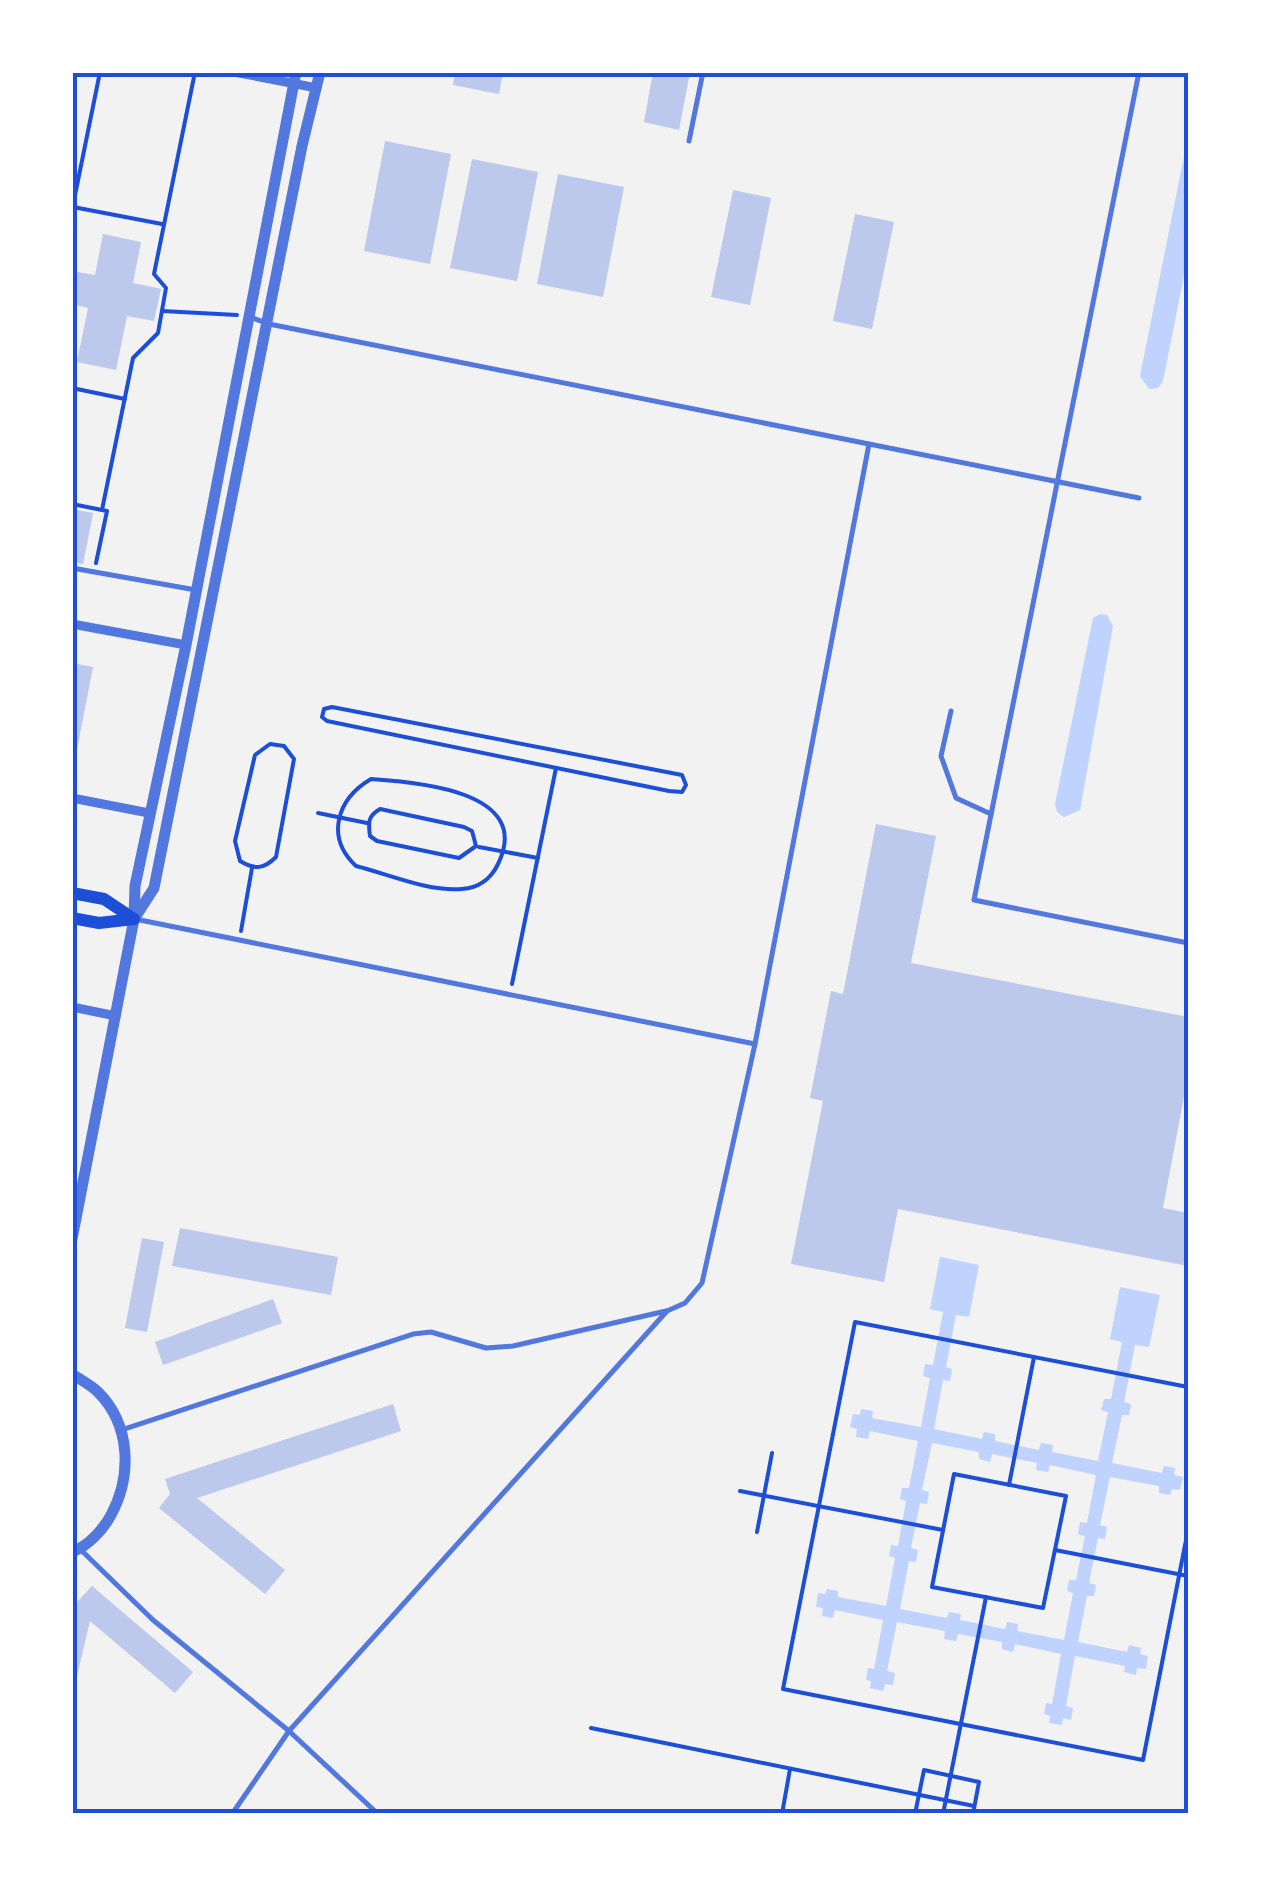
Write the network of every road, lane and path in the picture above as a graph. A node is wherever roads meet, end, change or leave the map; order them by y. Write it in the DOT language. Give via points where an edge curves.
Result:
graph roads {
  1 [pos="100,72"];
  2 [pos="194,72"];
  3 [pos="234,72"];
  4 [pos="320,72"];
  5 [pos="703,72"];
  6 [pos="1139,72"];
  7 [pos="294,78"];
  8 [pos="317,88"];
  9 [pos="690,140"];
  10 [pos="73,209"];
  11 [pos="164,224"];
  12 [pos="162,311"];
  13 [pos="248,316"];
  14 [pos="270,324"];
  15 [pos="72,388"];
  16 [pos="124,399"];
  17 [pos="869,444"];
  18 [pos="1057,482"];
  19 [pos="1138,498"];
  20 [pos="72,504"];
  21 [pos="102,510"];
  22 [pos="72,568"];
  23 [pos="94,572"];
  24 [pos="199,574"];
  25 [pos="218,578"];
  26 [pos="196,590"];
  27 [pos="72,624"];
  28 [pos="186,645"];
  29 [pos="951,711"];
  30 [pos="556,767"];
  31 [pos="72,798"];
  32 [pos="149,812"];
  33 [pos="318,813"];
  34 [pos="991,814"];
  35 [pos="338,817"];
  36 [pos="368,823"];
  37 [pos="476,846"];
  38 [pos="504,851"];
  39 [pos="538,858"];
  40 [pos="252,868"];
  41 [pos="72,893"];
  42 [pos="72,918"];
  43 [pos="134,918"];
  44 [pos="240,941"];
  45 [pos="1188,942"];
  46 [pos="510,994"];
  47 [pos="72,1007"];
  48 [pos="116,1016"];
  49 [pos="755,1044"];
  50 [pos="78,1189"];
  51 [pos="72,1238"];
  52 [pos="667,1311"];
  53 [pos="1034,1357"];
  54 [pos="72,1374"];
  55 [pos="1188,1388"];
  56 [pos="122,1430"];
  57 [pos="772,1453"];
  58 [pos="1009,1485"];
  59 [pos="740,1491"];
  60 [pos="764,1495"];
  61 [pos="819,1506"];
  62 [pos="943,1530"];
  63 [pos="1188,1530"];
  64 [pos="757,1532"];
  65 [pos="76,1550"];
  66 [pos="1055,1550"];
  67 [pos="1180,1575"];
  68 [pos="1188,1576"];
  69 [pos="986,1597"];
  70 [pos="961,1724"];
  71 [pos="591,1728"];
  72 [pos="290,1730"];
  73 [pos="790,1769"];
  74 [pos="951,1776"];
  75 [pos="919,1795"];
  76 [pos="946,1800"];
  77 [pos="974,1806"];
  78 [pos="232,1814"];
  79 [pos="378,1814"];
  80 [pos="782,1814"];
  81 [pos="915,1814"];
  82 [pos="943,1814"];
  83 [pos="973,1814"];
  1 -- 10 [label="path"];
  2 -- 11 [label="path"];
  3 -- 7 [label="street"];
  4 -- 8 [label="street"];
  5 -- 9 [label="lane"];
  6 -- 18 [label="lane"];
  7 -- 8 [label="street"];
  7 -- 13 [label="street"];
  8 -- 14 [label="street"];
  10 -- 11 [label="path"];
  11 -- 12 [label="path" via="154,274 166,288"];
  12 -- 13 [label="path"];
  12 -- 16 [label="path" via="158,334 133,358"];
  13 -- 14 [label="lane"];
  13 -- 24 [label="street"];
  14 -- 17 [label="lane"];
  14 -- 25 [label="street"];
  15 -- 16 [label="path"];
  16 -- 21 [label="path"];
  17 -- 18 [label="lane"];
  17 -- 49 [label="lane"];
  18 -- 19 [label="lane"];
  18 -- 34 [label="lane"];
  20 -- 21 [label="path"];
  21 -- 23 [label="path" via="107,511"];
  22 -- 23 [label="lane"];
  23 -- 26 [label="lane"];
  24 -- 25 [label="street"];
  24 -- 26 [label="street"];
  25 -- 43 [label="street" via="154,888"];
  26 -- 28 [label="street"];
  27 -- 28 [label="street"];
  28 -- 32 [label="street"];
  29 -- 34 [label="lane" via="941,756 956,798"];
  30 -- 30 [label="path" via="328,720 322,717 332,706 682,775 686,785 682,792 668,791"];
  30 -- 39 [label="path"];
  31 -- 32 [label="street"];
  32 -- 43 [label="street"];
  33 -- 35 [label="path"];
  34 -- 45 [label="lane" via="974,900"];
  35 -- 36 [label="path"];
  35 -- 38 [label="path" via="340,840 356,866 446,889 483,883"];
  35 -- 38 [label="path" via="342,804 370,779 467,795 492,808 504,826"];
  36 -- 37 [label="path" via="377,841 458,858"];
  36 -- 37 [label="path" via="380,809 464,826"];
  37 -- 38 [label="path"];
  38 -- 39 [label="path"];
  39 -- 46 [label="path"];
  40 -- 40 [label="path" via="240,860 236,841 255,755 265,745 284,746 294,759 276,858"];
  40 -- 44 [label="path"];
  41 -- 43 [label="main road" via="104,899"];
  42 -- 43 [label="main road" via="99,924"];
  43 -- 44 [label="lane"];
  43 -- 48 [label="street"];
  44 -- 46 [label="lane"];
  46 -- 49 [label="lane"];
  47 -- 48 [label="street"];
  48 -- 50 [label="street"];
  49 -- 52 [label="lane" via="702,1283"];
  50 -- 51 [label="street"];
  52 -- 56 [label="lane" via="513,1346 486,1348 431,1332 413,1334"];
  52 -- 72 [label="lane"];
  53 -- 55 [label="path"];
  53 -- 58 [label="path"];
  53 -- 61 [label="path" via="855,1322"];
  54 -- 56 [label="street" via="99,1393"];
  56 -- 65 [label="street" via="121,1497 105,1526"];
  57 -- 60 [label="path"];
  58 -- 62 [label="path" via="954,1474"];
  58 -- 66 [label="path" via="1066,1496"];
  59 -- 60 [label="path"];
  60 -- 61 [label="path"];
  60 -- 64 [label="path"];
  61 -- 62 [label="path"];
  61 -- 70 [label="path" via="783,1689"];
  62 -- 69 [label="path" via="932,1586"];
  63 -- 67 [label="path"];
  65 -- 72 [label="lane"];
  66 -- 67 [label="path"];
  66 -- 69 [label="path" via="1044,1608"];
  67 -- 68 [label="path"];
  67 -- 70 [label="path" via="1144,1760"];
  69 -- 70 [label="path"];
  70 -- 74 [label="path"];
  71 -- 73 [label="path"];
  72 -- 78 [label="lane"];
  72 -- 79 [label="lane"];
  73 -- 75 [label="path"];
  73 -- 80 [label="path"];
  74 -- 75 [label="path" via="924,1770"];
  74 -- 76 [label="path"];
  74 -- 77 [label="path" via="980,1782"];
  75 -- 76 [label="path"];
  75 -- 81 [label="path"];
  76 -- 77 [label="path"];
  76 -- 82 [label="path"];
  77 -- 83 [label="path"];
}
